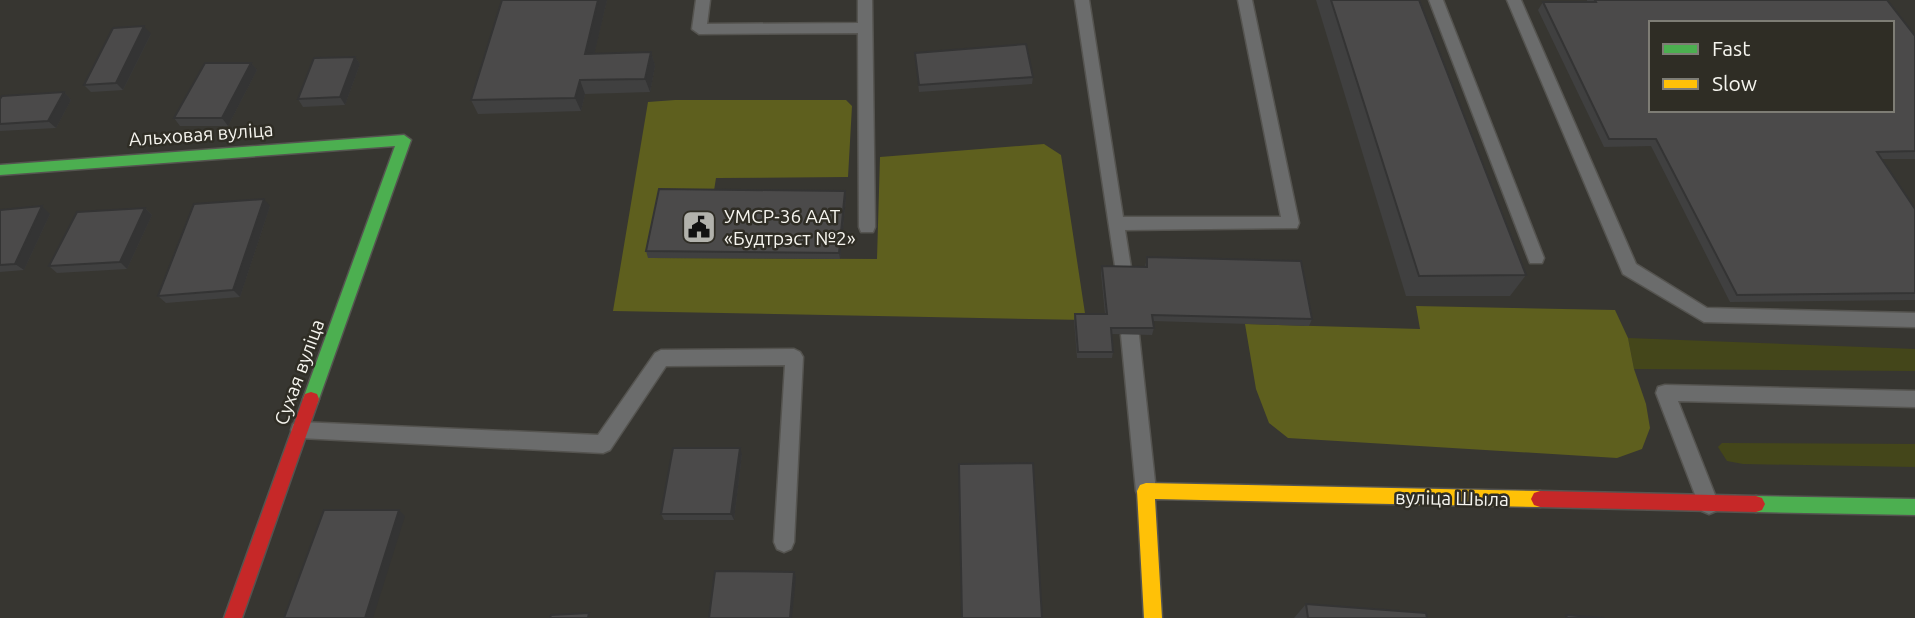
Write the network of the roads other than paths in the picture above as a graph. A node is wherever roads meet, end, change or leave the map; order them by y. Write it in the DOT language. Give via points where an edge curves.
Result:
graph roads {
  1 [pos="703,0"];
  2 [pos="865,0"];
  3 [pos="1082,0"];
  4 [pos="1245,0"];
  5 [pos="1436,0"];
  6 [pos="1514,0"];
  7 [pos="866,28"];
  8 [pos="404,140"];
  9 [pos="0,170"];
  10 [pos="1116,224"];
  11 [pos="867,226"];
  12 [pos="1536,258"];
  13 [pos="1124,274"];
  14 [pos="1915,320"];
  15 [pos="1130,335"];
  16 [pos="1915,399"];
  17 [pos="300,430"];
  18 [pos="1146,491"];
  19 [pos="1709,505"];
  20 [pos="1915,507"];
  21 [pos="784,542"];
  22 [pos="233,618"];
  23 [pos="1153,618"];
  1 -- 7 [label="lane" via="699,30"];
  2 -- 7 [label="lane"];
  3 -- 10 [label="lane"];
  4 -- 10 [label="lane" via="1291,223"];
  5 -- 12 [label="lane"];
  6 -- 14 [label="lane" via="1629,269 1704,315"];
  7 -- 11 [label="lane"];
  8 -- 9 [label="street, Альховая вуліца"];
  8 -- 17 [label="street, Сухая вуліца"];
  10 -- 13 [label="lane"];
  15 -- 18 [label="lane"];
  16 -- 19 [label="lane" via="1665,393"];
  17 -- 21 [label="lane" via="603,444 661,358 794,357"];
  17 -- 22 [label="street, Сухая вуліца"];
  18 -- 19 [label="street, вуліца Шыла"];
  18 -- 23 [label="street"];
  19 -- 20 [label="street, вуліца Шыла"];
}
